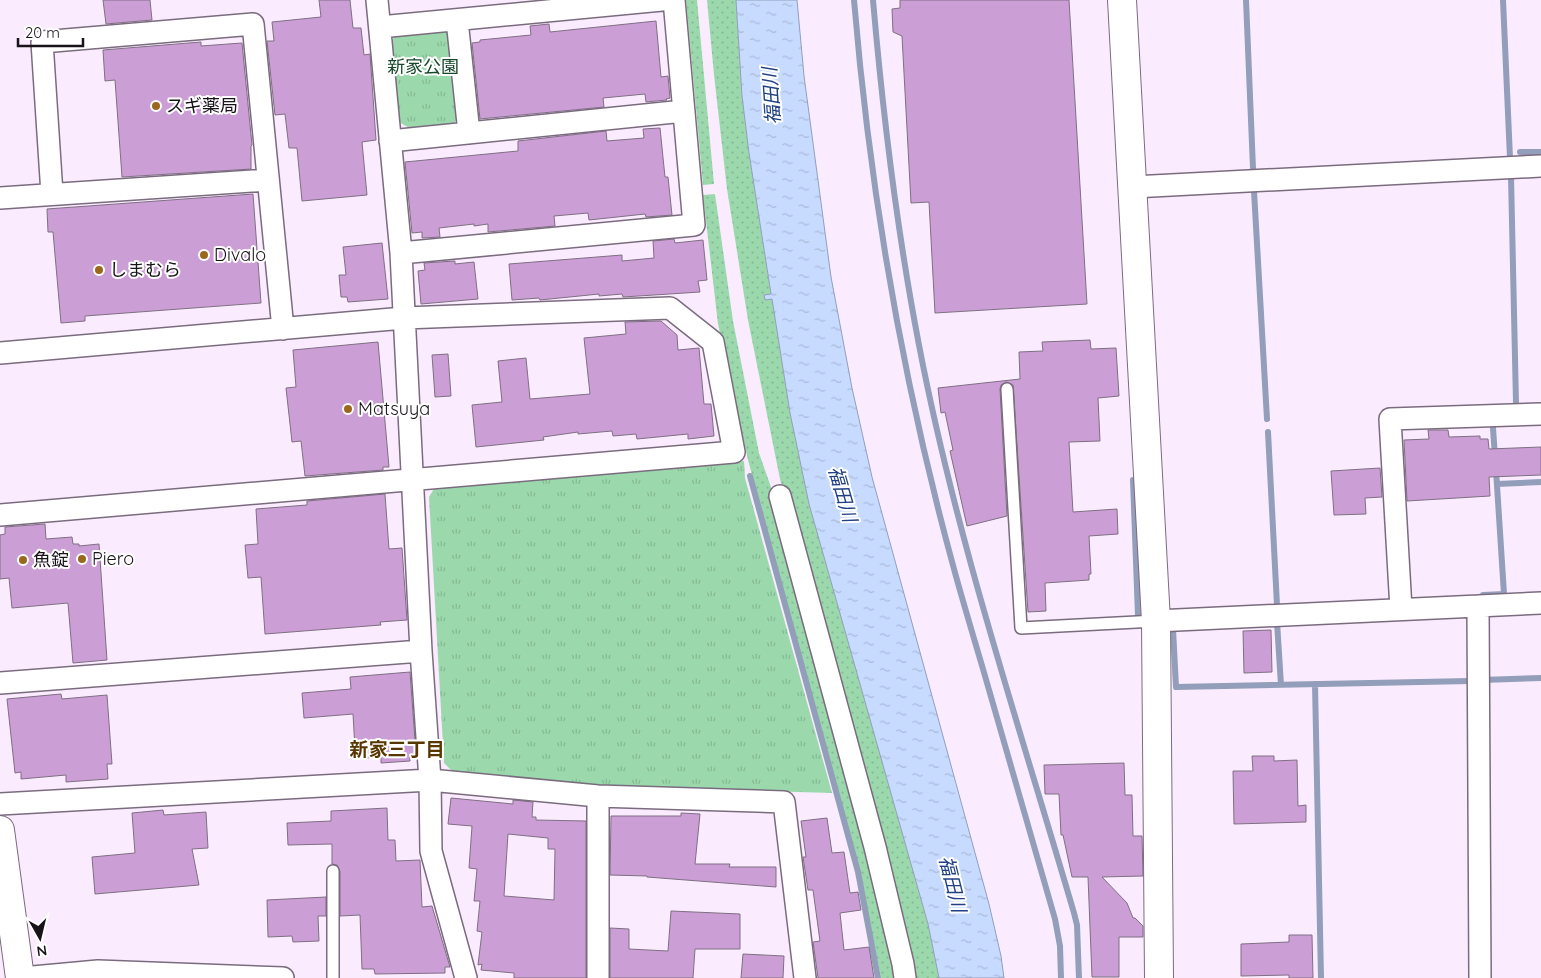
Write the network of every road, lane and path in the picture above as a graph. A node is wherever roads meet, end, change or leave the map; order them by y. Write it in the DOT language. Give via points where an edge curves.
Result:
graph roads {
  1 [pos="377,0"];
  2 [pos="662,0"];
  3 [pos="674,0"];
  4 [pos="1122,0"];
  5 [pos="457,20"];
  6 [pos="380,27"];
  7 [pos="684,111"];
  8 [pos="469,133"];
  9 [pos="390,141"];
  10 [pos="1541,166"];
  11 [pos="268,180"];
  12 [pos="1133,186"];
  13 [pos="52,194"];
  14 [pos="0,198"];
  15 [pos="400,253"];
  16 [pos="404,318"];
  17 [pos="283,329"];
  18 [pos="0,353"];
  19 [pos="1007,389"];
  20 [pos="1541,414"];
  21 [pos="414,480"];
  22 [pos="780,496"];
  23 [pos="0,515"];
  24 [pos="1541,603"];
  25 [pos="1478,606"];
  26 [pos="1401,610"];
  27 [pos="1156,621"];
  28 [pos="421,651"];
  29 [pos="0,683"];
  30 [pos="430,780"];
  31 [pos="598,796"];
  32 [pos="0,804"];
  33 [pos="0,830"];
  34 [pos="333,871"];
  35 [pos="98,974"];
  36 [pos="21,978"];
  37 [pos="282,978"];
  38 [pos="333,978"];
  39 [pos="466,978"];
  40 [pos="598,978"];
  41 [pos="805,978"];
  42 [pos="904,978"];
  43 [pos="1159,978"];
  44 [pos="1480,978"];
  1 -- 6 [label="street"];
  2 -- 5 [label="street"];
  3 -- 7 [label="street"];
  4 -- 12 [label="street"];
  5 -- 6 [label="street"];
  5 -- 8 [label="street"];
  6 -- 9 [label="street"];
  7 -- 8 [label="street"];
  7 -- 15 [label="street" via="694,225"];
  8 -- 9 [label="street"];
  9 -- 15 [label="street"];
  10 -- 12 [label="street"];
  11 -- 13 [label="street"];
  11 -- 13 [label="street" via="253,24 42,42"];
  11 -- 17 [label="street"];
  12 -- 27 [label="street"];
  13 -- 14 [label="street"];
  15 -- 16 [label="street"];
  16 -- 17 [label="street"];
  16 -- 21 [label="street"];
  16 -- 21 [label="street" via="670,308 713,342 734,452"];
  17 -- 18 [label="street"];
  19 -- 27 [label="lane" via="1021,628"];
  20 -- 26 [label="street" via="1390,419"];
  21 -- 23 [label="street"];
  21 -- 28 [label="street"];
  22 -- 42 [label="street" via="875,847"];
  24 -- 25 [label="street"];
  25 -- 26 [label="street"];
  25 -- 44 [label="street"];
  26 -- 27 [label="street"];
  27 -- 43 [label="street"];
  28 -- 29 [label="street"];
  28 -- 30 [label="street"];
  30 -- 31 [label="street"];
  30 -- 32 [label="street"];
  30 -- 39 [label="street" via="431,850"];
  31 -- 40 [label="street"];
  31 -- 41 [label="street" via="784,802"];
  33 -- 36 [label="street"];
  34 -- 38 [label="lane"];
  35 -- 36 [label="street"];
  35 -- 37 [label="street"];
}
